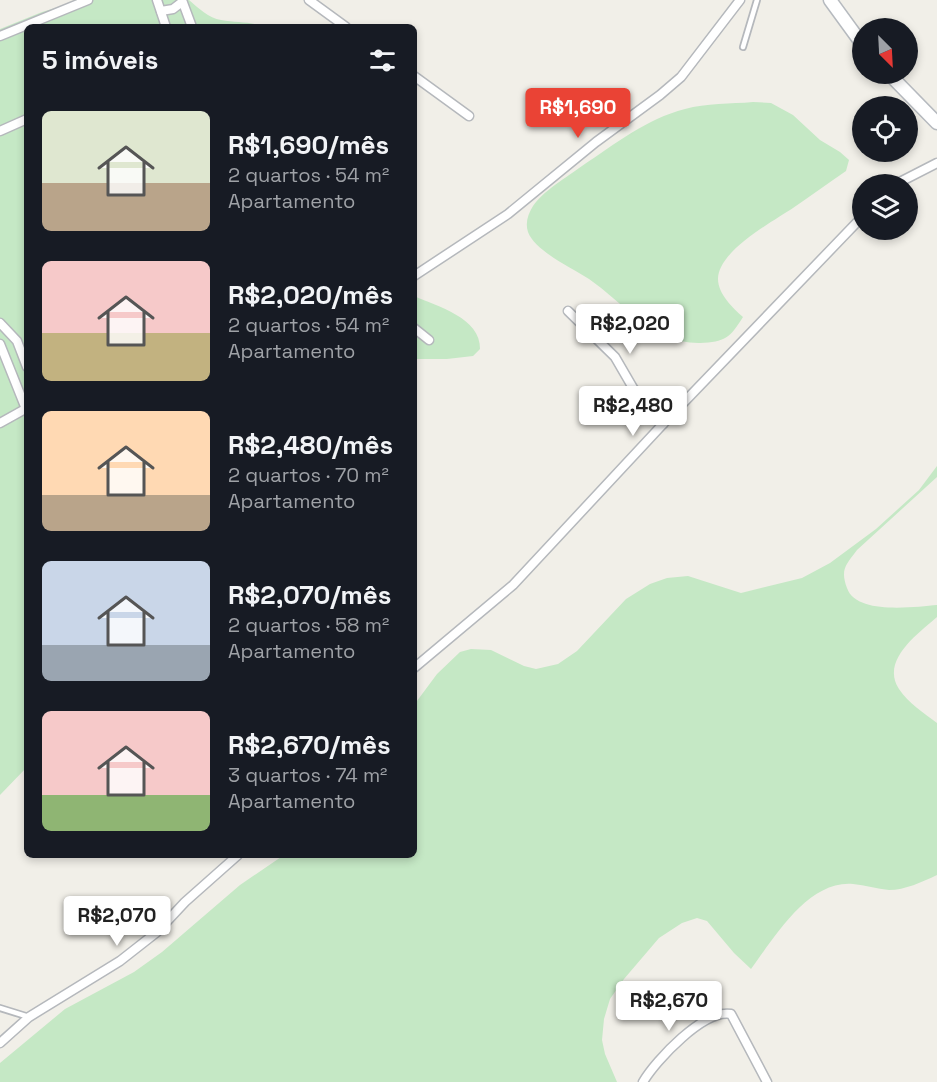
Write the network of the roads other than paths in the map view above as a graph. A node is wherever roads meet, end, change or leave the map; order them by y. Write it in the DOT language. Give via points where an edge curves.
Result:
graph roads {
  1 [pos="88,0"];
  2 [pos="157,0"];
  3 [pos="309,0"];
  4 [pos="740,0"];
  5 [pos="757,0"];
  6 [pos="830,0"];
  7 [pos="182,1"];
  8 [pos="161,11"];
  9 [pos="29,24"];
  10 [pos="165,24"];
  11 [pos="191,24"];
  12 [pos="342,24"];
  13 [pos="24,26"];
  14 [pos="852,30"];
  15 [pos="0,36"];
  16 [pos="743,47"];
  17 [pos="417,78"];
  18 [pos="899,84"];
  19 [pos="470,116"];
  20 [pos="24,120"];
  21 [pos="937,123"];
  22 [pos="0,131"];
  23 [pos="937,163"];
  24 [pos="916,174"];
  25 [pos="852,227"];
  26 [pos="417,274"];
  27 [pos="568,311"];
  28 [pos="0,323"];
  29 [pos="417,330"];
  30 [pos="429,340"];
  31 [pos="0,344"];
  32 [pos="24,359"];
  33 [pos="24,401"];
  34 [pos="24,410"];
  35 [pos="0,423"];
  36 [pos="663,424"];
  37 [pos="417,665"];
  38 [pos="235,858"];
  39 [pos="0,1008"];
  40 [pos="29,1017"];
  41 [pos="0,1043"];
  42 [pos="643,1082"];
  43 [pos="766,1082"];
  1 -- 9 [label="street"];
  2 -- 8 [label="street"];
  3 -- 12 [label="street"];
  4 -- 26 [label="street" via="681,77 660,95 508,214"];
  5 -- 16 [label="lane"];
  6 -- 14 [label="street"];
  7 -- 8 [label="street"];
  7 -- 11 [label="street"];
  8 -- 10 [label="street"];
  13 -- 15 [label="street"];
  17 -- 19 [label="street"];
  18 -- 21 [label="street"];
  20 -- 22 [label="street"];
  23 -- 24 [label="street"];
  25 -- 36 [label="street"];
  27 -- 36 [label="street" via="615,357 633,388"];
  28 -- 32 [label="street" via="17,341"];
  29 -- 30 [label="street"];
  31 -- 33 [label="street"];
  34 -- 35 [label="street"];
  36 -- 37 [label="street" via="513,585"];
  38 -- 40 [label="street" via="120,962"];
  39 -- 40 [label="lane"];
  40 -- 41 [label="street"];
  42 -- 43 [label="street" via="672,1047 704,1022 723,1013 731,1014"];
}
